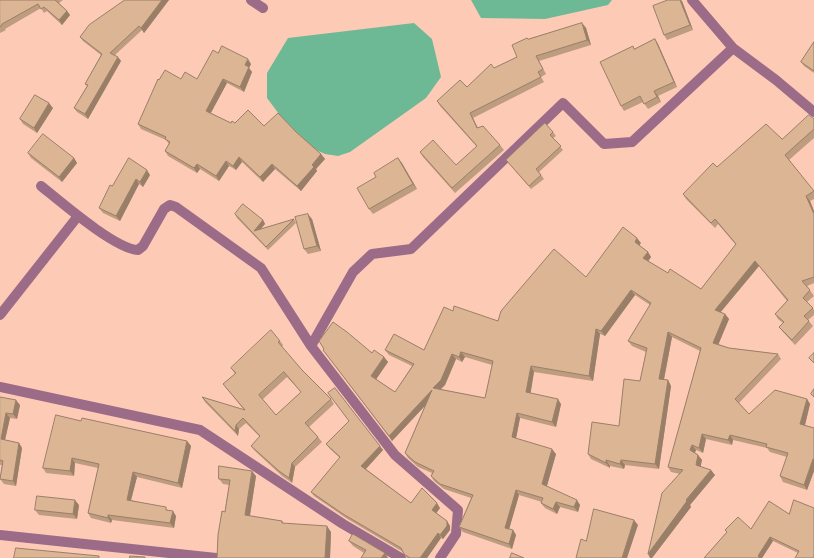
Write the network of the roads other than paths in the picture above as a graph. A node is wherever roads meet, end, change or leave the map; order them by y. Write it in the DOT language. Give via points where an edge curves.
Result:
graph roads {
  1 [pos="251,0"];
  2 [pos="692,0"];
  3 [pos="263,8"];
  4 [pos="733,48"];
  5 [pos="814,112"];
  6 [pos="41,186"];
  7 [pos="78,216"];
  8 [pos="0,315"];
  9 [pos="311,346"];
  10 [pos="0,387"];
  11 [pos="0,535"];
  12 [pos="216,558"];
  13 [pos="402,558"];
  14 [pos="440,558"];
  1 -- 3 [label="street"];
  2 -- 4 [label="street"];
  4 -- 5 [label="street"];
  4 -- 9 [label="street" via="632,142 604,144 563,102 411,249 372,254 353,272"];
  6 -- 7 [label="street"];
  7 -- 8 [label="street"];
  7 -- 9 [label="street" via="118,244 138,250 143,246 164,209 170,205 176,207 261,268"];
  9 -- 14 [label="street" via="395,455 458,510 456,534"];
  10 -- 13 [label="street" via="200,430 343,524"];
  11 -- 12 [label="street"];
}
